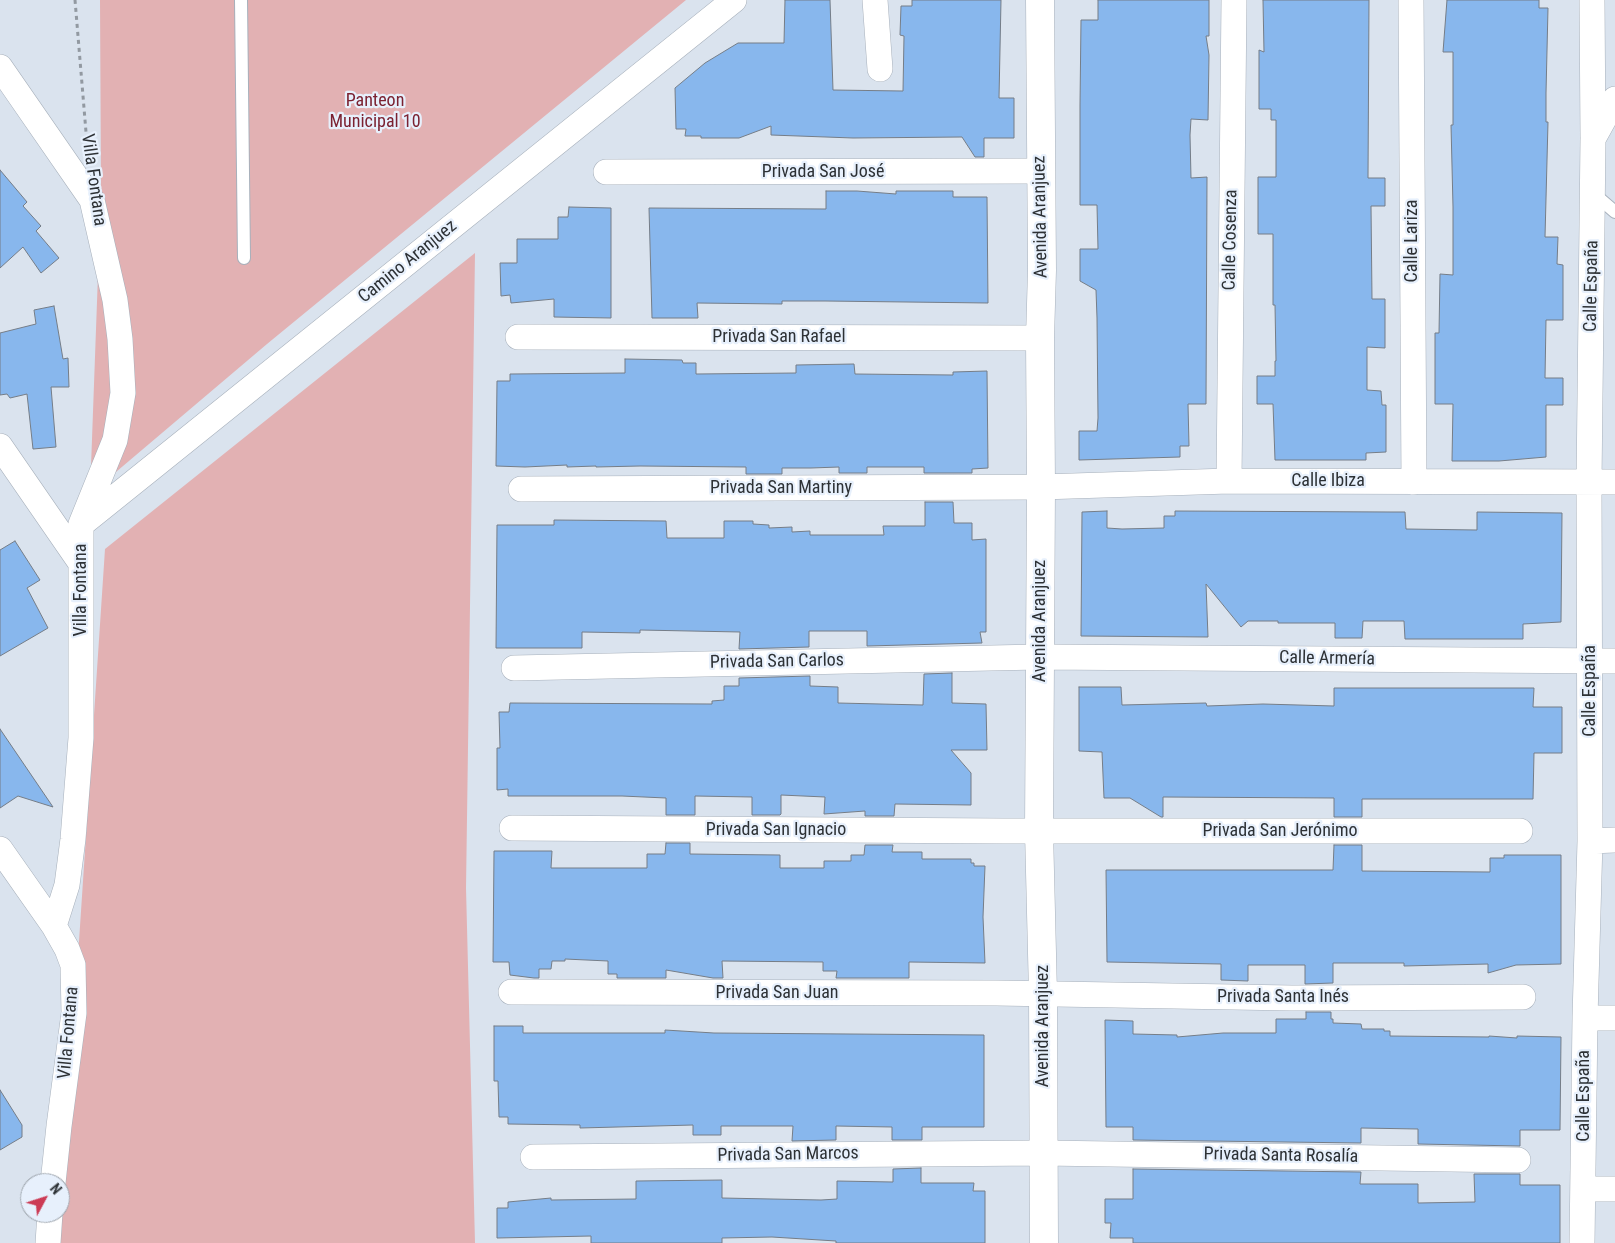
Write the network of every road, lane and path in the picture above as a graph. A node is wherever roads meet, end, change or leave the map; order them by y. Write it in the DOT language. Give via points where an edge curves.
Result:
graph roads {
  1 [pos="75,0"];
  2 [pos="241,0"];
  3 [pos="734,0"];
  4 [pos="875,0"];
  5 [pos="1040,0"];
  6 [pos="1234,0"];
  7 [pos="1411,0"];
  8 [pos="1592,0"];
  9 [pos="0,66"];
  10 [pos="880,69"];
  11 [pos="1615,99"];
  12 [pos="1593,139"];
  13 [pos="88,152"];
  14 [pos="606,172"];
  15 [pos="1040,172"];
  16 [pos="1593,193"];
  17 [pos="1615,212"];
  18 [pos="244,258"];
  19 [pos="518,337"];
  20 [pos="1040,338"];
  21 [pos="0,446"];
  22 [pos="1229,481"];
  23 [pos="1414,482"];
  24 [pos="1589,482"];
  25 [pos="1615,482"];
  26 [pos="1041,487"];
  27 [pos="521,489"];
  28 [pos="81,524"];
  29 [pos="80,562"];
  30 [pos="1040,657"];
  31 [pos="1590,662"];
  32 [pos="1615,662"];
  33 [pos="514,668"];
  34 [pos="512,828"];
  35 [pos="1039,831"];
  36 [pos="1520,831"];
  37 [pos="1615,840"];
  38 [pos="1590,841"];
  39 [pos="0,850"];
  40 [pos="54,926"];
  41 [pos="511,992"];
  42 [pos="1043,994"];
  43 [pos="1523,997"];
  44 [pos="1585,1018"];
  45 [pos="1615,1018"];
  46 [pos="1043,1153"];
  47 [pos="532,1158"];
  48 [pos="1518,1160"];
  49 [pos="54,1173"];
  50 [pos="1584,1189"];
  51 [pos="1615,1189"];
  52 [pos="49,1223"];
  53 [pos="48,1243"];
  54 [pos="1044,1243"];
  55 [pos="1582,1243"];
  1 -- 13 [label="path, Villa Fontana"];
  2 -- 18 [label="lane"];
  3 -- 28 [label="street, Camino Aranjuez"];
  4 -- 10 [label="street"];
  5 -- 15 [label="street, Avenida Aranjuez"];
  6 -- 22 [label="street, Calle Cosenza"];
  7 -- 23 [label="street, Calle Lariza"];
  8 -- 12 [label="street, Calle España"];
  9 -- 28 [label="street, Villa Fontana" via="92,200 115,300 122,393 115,440"];
  11 -- 12 [label="street, Calle España"];
  12 -- 16 [label="street, Calle España"];
  14 -- 15 [label="street, Privada San José"];
  15 -- 20 [label="street, Avenida Aranjuez"];
  16 -- 17 [label="lane"];
  16 -- 24 [label="street, Calle España"];
  19 -- 20 [label="street, Privada San Rafael"];
  20 -- 26 [label="street, Avenida Aranjuez"];
  21 -- 29 [label="street"];
  22 -- 23 [label="street, Calle Ibiza"];
  22 -- 26 [label="street, Calle Ibiza"];
  23 -- 24 [label="street, Calle Ibiza"];
  24 -- 25 [label="street, Calle Ibiza"];
  24 -- 31 [label="street, Calle España"];
  26 -- 27 [label="street, Privada San Martiny"];
  26 -- 30 [label="street, Avenida Aranjuez"];
  28 -- 29 [label="street, Villa Fontana"];
  29 -- 40 [label="street, Villa Fontana" via="81,738 67,885"];
  30 -- 31 [label="street, Calle Armería"];
  30 -- 33 [label="street, Privada San Carlos"];
  30 -- 35 [label="street, Avenida Aranjuez"];
  31 -- 32 [label="street, Calle Armería"];
  31 -- 38 [label="street, Calle España"];
  34 -- 35 [label="street, Privada San Ignacio"];
  35 -- 36 [label="street, Privada San Jerónimo"];
  35 -- 42 [label="street, Avenida Aranjuez"];
  37 -- 38 [label="street"];
  38 -- 44 [label="street, Calle España"];
  39 -- 40 [label="street"];
  40 -- 49 [label="street, Villa Fontana" via="73,965 74,1013"];
  41 -- 42 [label="street, Privada San Juan"];
  42 -- 43 [label="street, Privada Santa Inés"];
  42 -- 46 [label="street, Avenida Aranjuez"];
  44 -- 45 [label="street"];
  44 -- 50 [label="street, Calle España"];
  46 -- 47 [label="street, Privada San Marcos"];
  46 -- 48 [label="street, Privada Santa Rosalía"];
  46 -- 54 [label="street, Avenida Aranjuez"];
  50 -- 51 [label="street"];
  50 -- 55 [label="street, Calle España"];
  52 -- 53 [label="street"];
}
